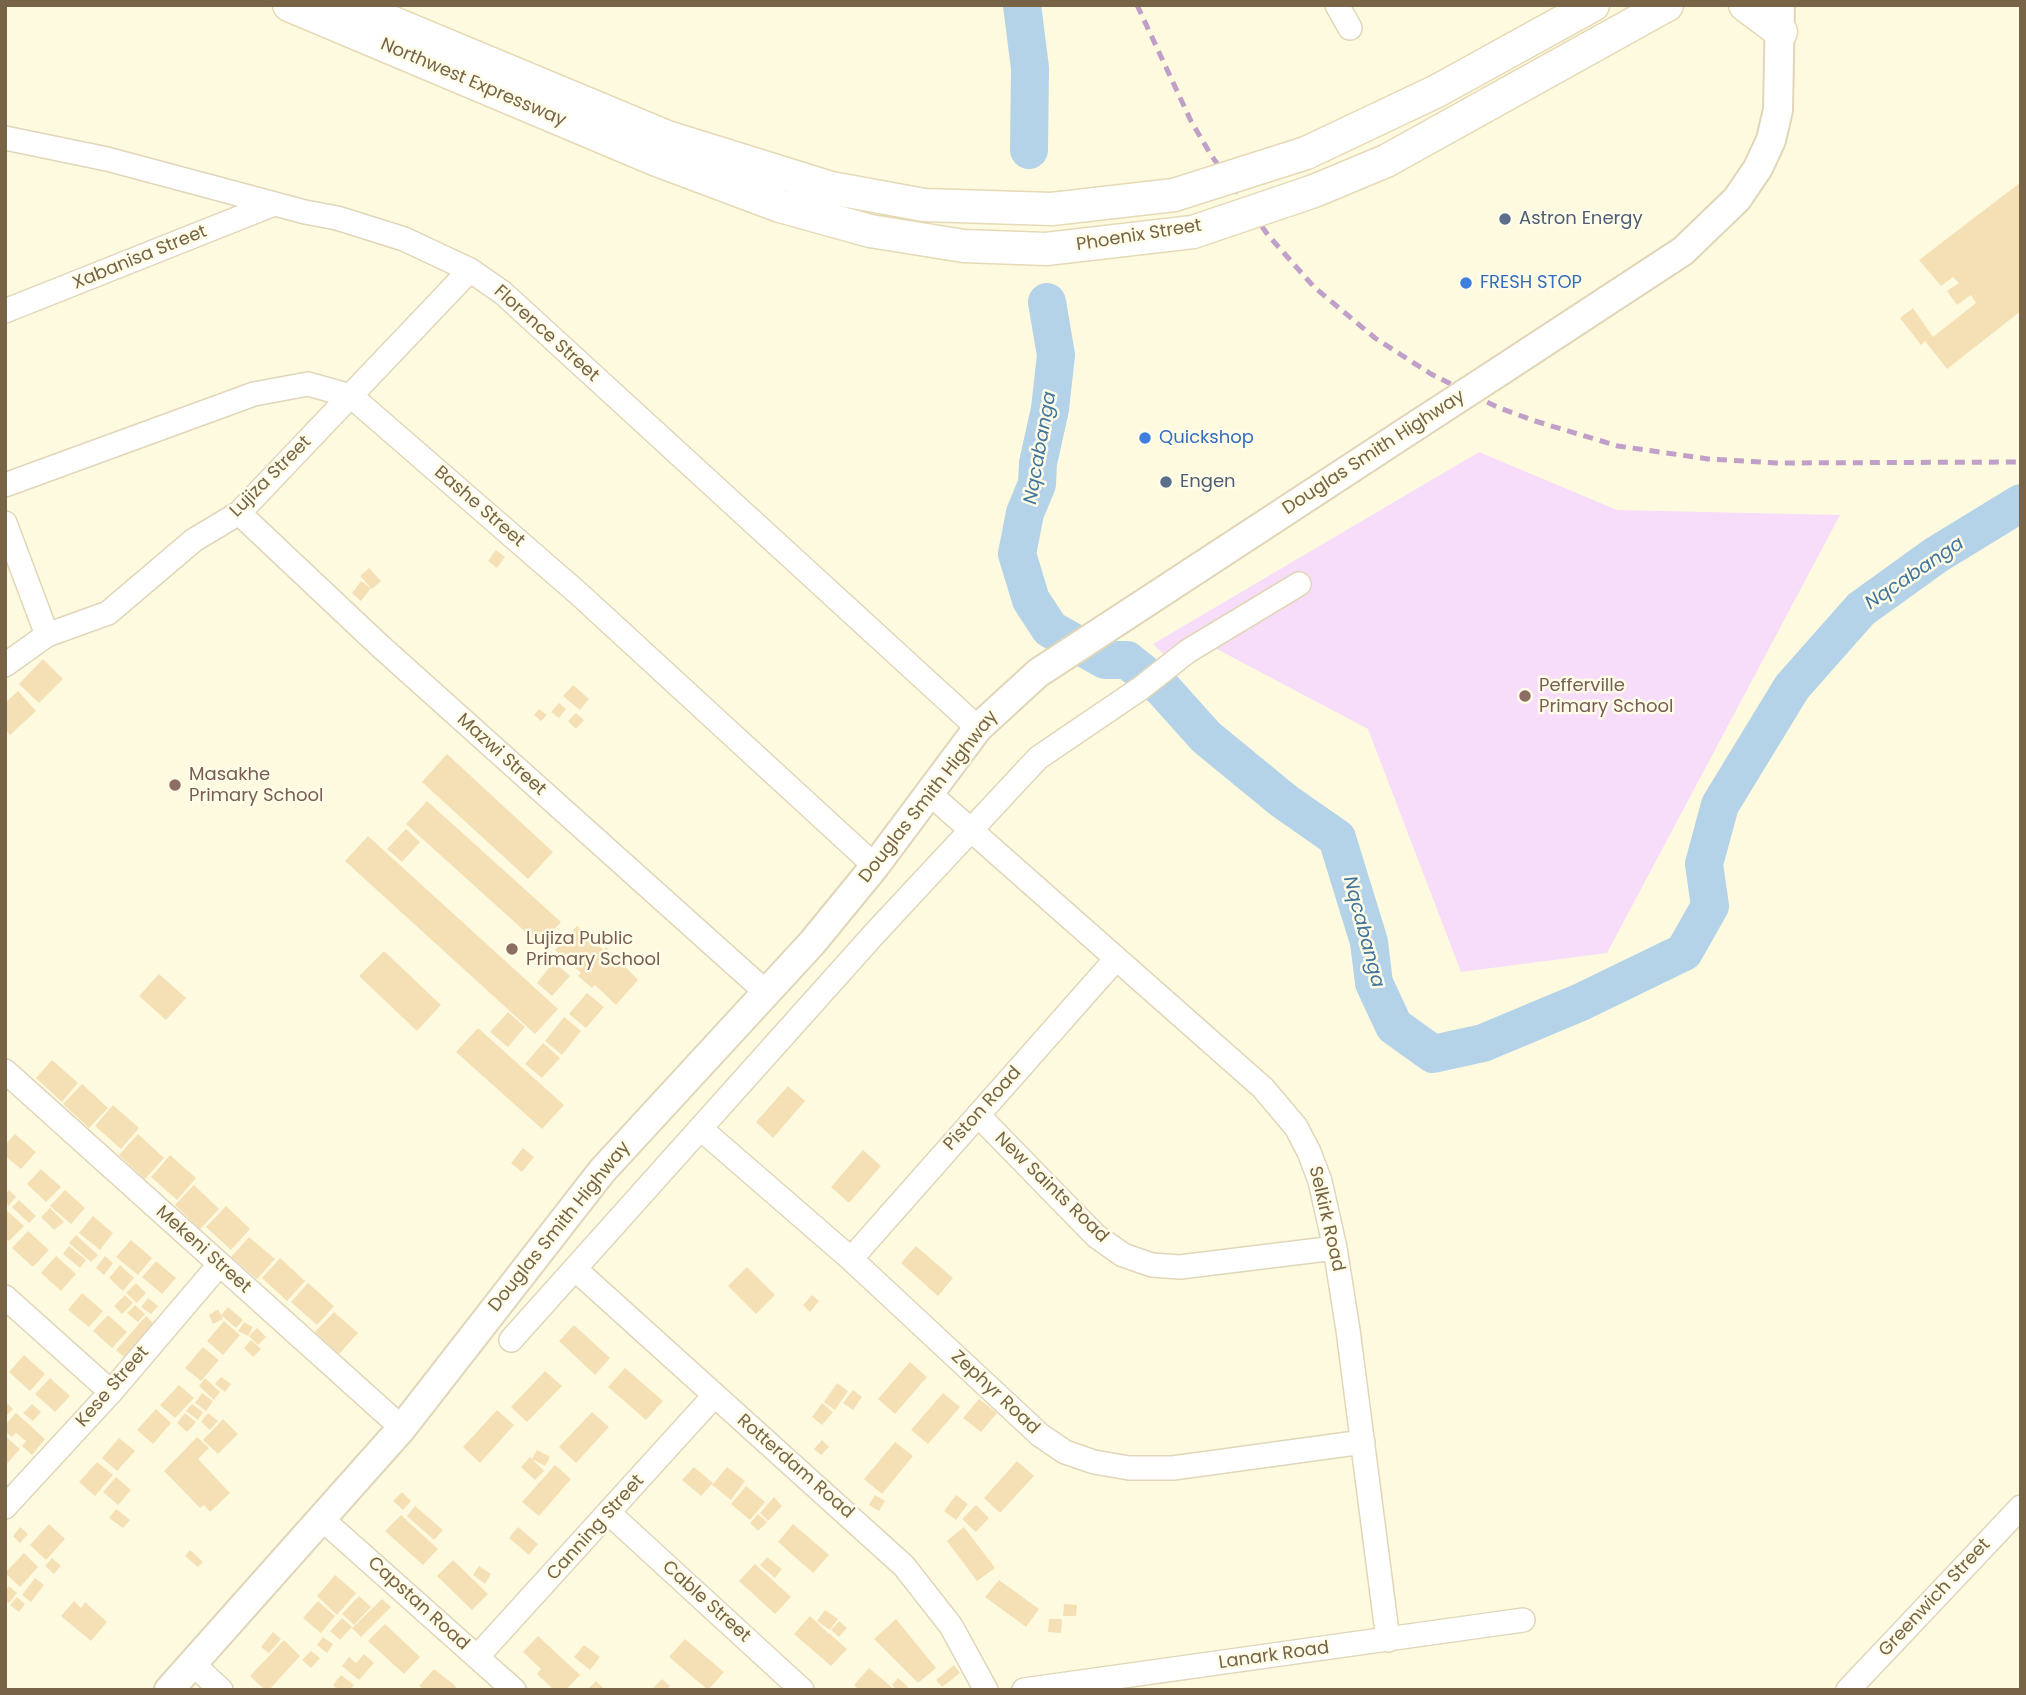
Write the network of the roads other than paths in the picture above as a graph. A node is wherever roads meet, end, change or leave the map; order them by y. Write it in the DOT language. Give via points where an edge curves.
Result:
graph roads {
  1 [pos="289,5"];
  2 [pos="350,5"];
  3 [pos="1337,5"];
  4 [pos="1593,5"];
  5 [pos="1667,5"];
  6 [pos="1745,5"];
  7 [pos="1781,19"];
  8 [pos="1350,28"];
  9 [pos="5,138"];
  10 [pos="662,149"];
  11 [pos="274,204"];
  12 [pos="470,270"];
  13 [pos="5,311"];
  14 [pos="351,396"];
  15 [pos="5,485"];
  16 [pos="239,513"];
  17 [pos="5,523"];
  18 [pos="1299,584"];
  19 [pos="47,635"];
  20 [pos="5,665"];
  21 [pos="978,728"];
  22 [pos="929,793"];
  23 [pos="970,831"];
  24 [pos="875,866"];
  25 [pos="1116,959"];
  26 [pos="767,993"];
  27 [pos="5,1071"];
  28 [pos="978,1115"];
  29 [pos="701,1129"];
  30 [pos="1335,1248"];
  31 [pos="851,1259"];
  32 [pos="219,1265"];
  33 [pos="575,1269"];
  34 [pos="5,1297"];
  35 [pos="511,1340"];
  36 [pos="111,1392"];
  37 [pos="713,1396"];
  38 [pos="402,1428"];
  39 [pos="1363,1442"];
  40 [pos="5,1507"];
  41 [pos="2021,1507"];
  42 [pos="610,1514"];
  43 [pos="322,1519"];
  44 [pos="1523,1620"];
  45 [pos="1388,1640"];
  46 [pos="477,1657"];
  47 [pos="192,1663"];
  48 [pos="169,1690"];
  49 [pos="221,1690"];
  50 [pos="514,1690"];
  51 [pos="802,1690"];
  52 [pos="986,1690"];
  53 [pos="1024,1690"];
  54 [pos="1849,1690"];
  1 -- 10 [label="main road, Northwest Expressway"];
  2 -- 10 [label="main road, Northwest Expressway"];
  3 -- 8 [label="street"];
  4 -- 10 [label="main road, Phoenix Street, bridge" via="1437,91 1306,153 1174,195 1052,209 924,205"];
  5 -- 10 [label="main road, Phoenix Street, bridge" via="1385,161 1314,191 1193,232 1046,249 964,246 844,224 780,206"];
  6 -- 7 [label="main road"];
  7 -- 21 [label="street, Douglas Smith Highway, bridge" via="1778,110 1771,139 1737,199 1683,251 1073,650 1013,693"];
  9 -- 11 [label="street, Florence Street" via="196,181"];
  11 -- 12 [label="street, Florence Street" via="394,235"];
  11 -- 13 [label="street, Xabanisa Street"];
  12 -- 14 [label="street, Lujiza Street"];
  12 -- 21 [label="street, Florence Street" via="513,302"];
  14 -- 15 [label="street, Bashe Street" via="308,384 254,394"];
  14 -- 16 [label="street, Lujiza Street"];
  14 -- 24 [label="street, Bashe Street" via="579,594"];
  16 -- 19 [label="street, Lujiza Street" via="194,540 108,613"];
  16 -- 26 [label="street, Mazwi Street"];
  17 -- 19 [label="street"];
  18 -- 23 [label="street" via="1188,651 1038,758"];
  19 -- 20 [label="street, Lujiza Street"];
  21 -- 22 [label="street, Douglas Smith Highway"];
  22 -- 23 [label="street, Selkirk Road"];
  22 -- 24 [label="street, Douglas Smith Highway"];
  23 -- 25 [label="street, Selkirk Road"];
  23 -- 29 [label="street"];
  24 -- 26 [label="street, Douglas Smith Highway"];
  25 -- 28 [label="street, Piston Road"];
  25 -- 30 [label="street, Selkirk Road" via="1280,1107 1309,1152"];
  26 -- 38 [label="street, Douglas Smith Highway" via="602,1171"];
  27 -- 32 [label="street, Mekeni Street"];
  28 -- 30 [label="street, New Saints Road" via="1096,1236 1124,1255 1152,1265 1180,1267"];
  28 -- 31 [label="street, Piston Road"];
  29 -- 31 [label="street, Zephyr Road"];
  29 -- 33 [label="street"];
  30 -- 39 [label="street, Selkirk Road"];
  31 -- 39 [label="street, Zephyr Road" via="1040,1435 1094,1462 1173,1468"];
  32 -- 36 [label="street, Kese Street"];
  32 -- 38 [label="street, Mekeni Street"];
  33 -- 35 [label="street"];
  33 -- 37 [label="street, Rotterdam Road"];
  34 -- 36 [label="street"];
  36 -- 40 [label="street, Kese Street"];
  37 -- 42 [label="street, Canning Street"];
  37 -- 52 [label="street, Rotterdam Road" via="904,1566 951,1626"];
  38 -- 43 [label="street, Douglas Smith Highway"];
  39 -- 45 [label="street, Selkirk Road"];
  41 -- 54 [label="street, Greenwich Street"];
  42 -- 46 [label="street, Canning Street"];
  42 -- 51 [label="street, Cable Street"];
  43 -- 46 [label="street, Capstan Road"];
  43 -- 47 [label="street, Douglas Smith Highway"];
  44 -- 45 [label="street, Lanark Road"];
  45 -- 53 [label="street, Lanark Road"];
  46 -- 50 [label="street, Capstan Road"];
  47 -- 48 [label="street, Douglas Smith Highway"];
  47 -- 49 [label="street"];
}
